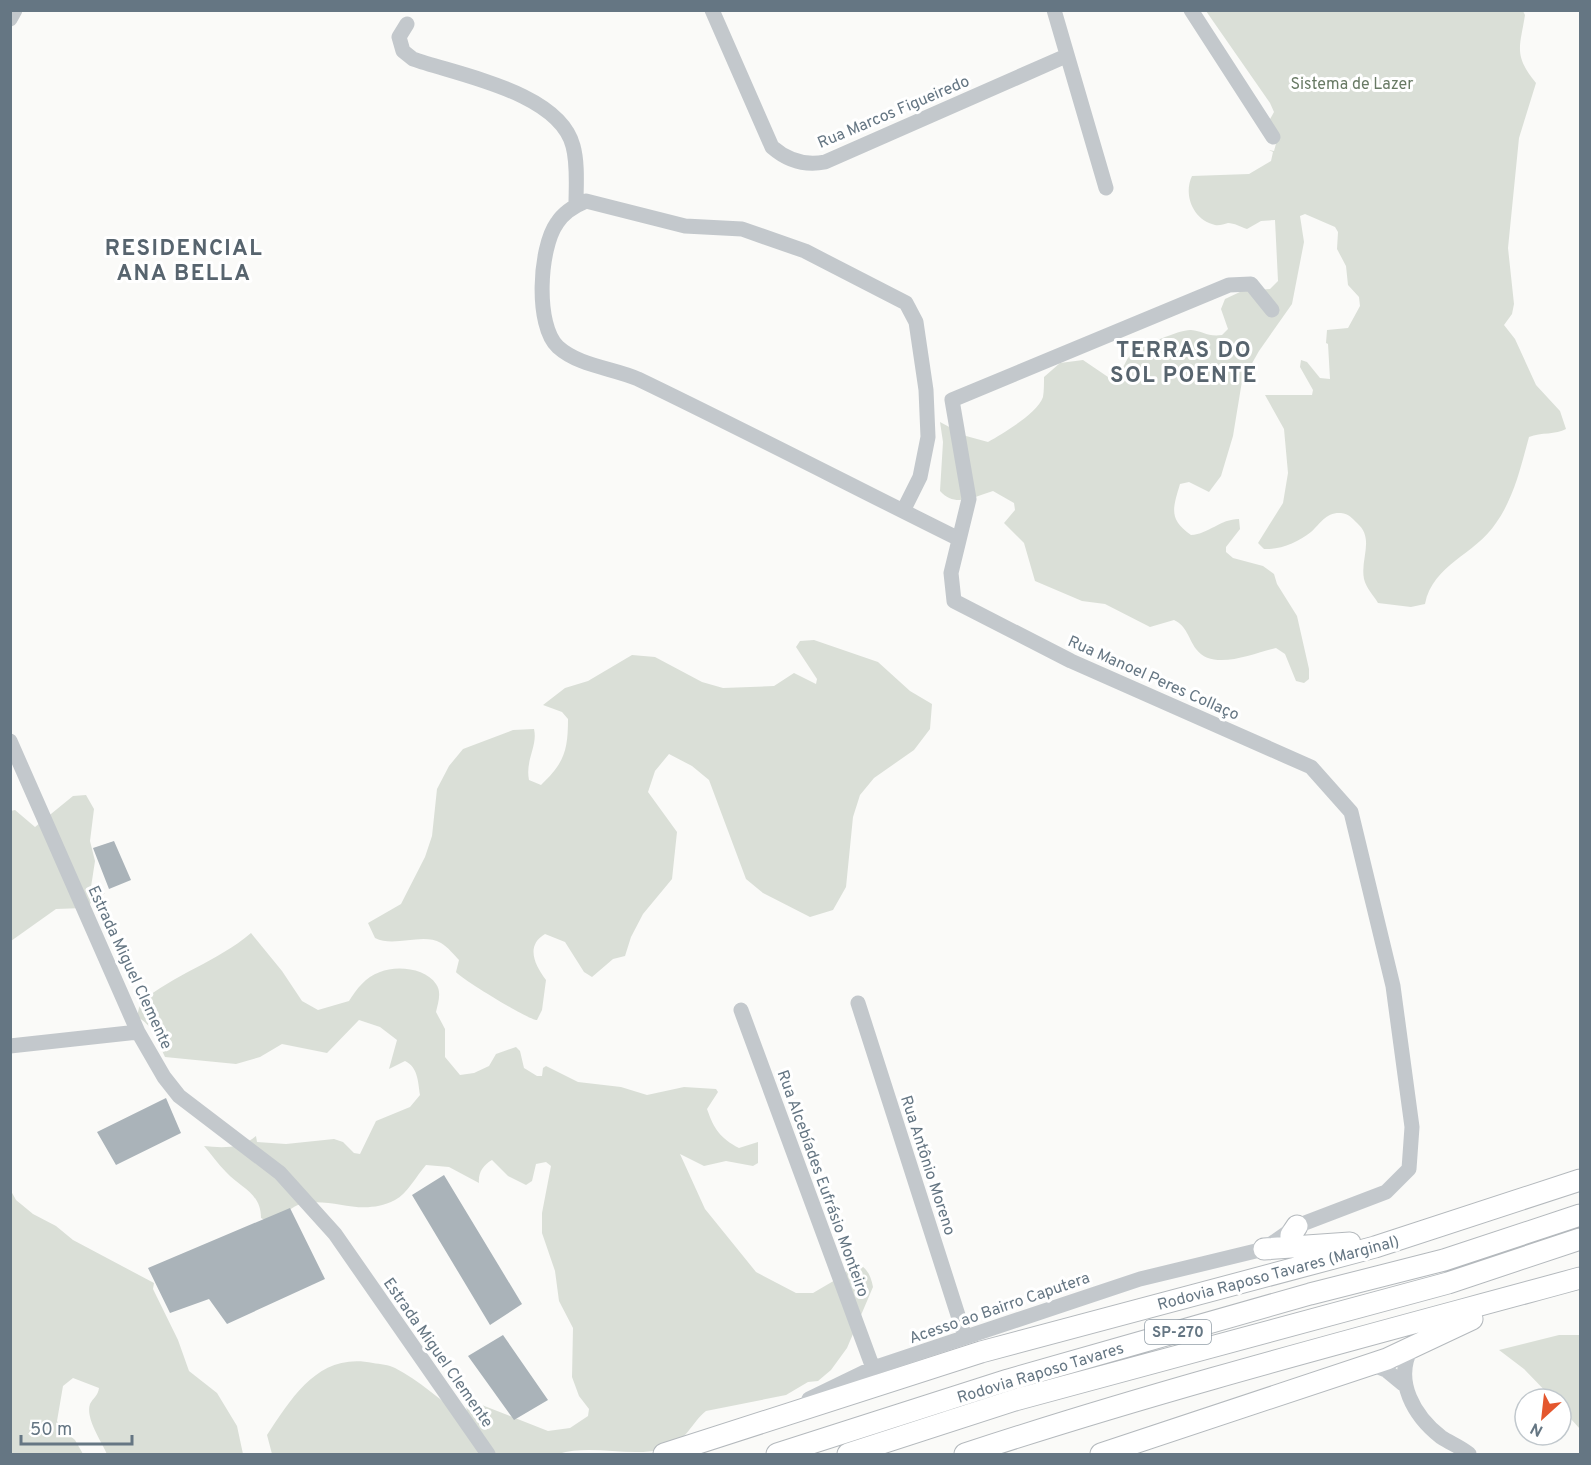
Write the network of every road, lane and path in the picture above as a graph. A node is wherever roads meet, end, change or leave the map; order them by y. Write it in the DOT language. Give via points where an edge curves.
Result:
graph roads {
  1 [pos="15,10"];
  2 [pos="712,10"];
  3 [pos="1054,10"];
  4 [pos="1191,10"];
  5 [pos="10,19"];
  6 [pos="407,24"];
  7 [pos="1066,56"];
  8 [pos="1274,137"];
  9 [pos="1106,188"];
  10 [pos="576,205"];
  11 [pos="1272,310"];
  12 [pos="903,511"];
  13 [pos="959,539"];
  14 [pos="10,741"];
  15 [pos="858,1003"];
  16 [pos="741,1010"];
  17 [pos="138,1032"];
  18 [pos="10,1046"];
  19 [pos="1581,1180"];
  20 [pos="1581,1215"];
  21 [pos="1297,1226"];
  22 [pos="1581,1239"];
  23 [pos="1393,1241"];
  24 [pos="1299,1247"];
  25 [pos="1264,1249"];
  26 [pos="1581,1278"];
  27 [pos="965,1337"];
  28 [pos="1411,1349"];
  29 [pos="1371,1364"];
  30 [pos="873,1368"];
  31 [pos="1403,1384"];
  32 [pos="755,1426"];
  33 [pos="488,1455"];
  34 [pos="664,1455"];
  35 [pos="777,1455"];
  36 [pos="848,1455"];
  37 [pos="966,1455"];
  38 [pos="1101,1455"];
  39 [pos="1469,1455"];
  1 -- 5 [label="street"];
  2 -- 7 [label="street, Rua Marcos Figueiredo" via="772,147 809,164 825,162"];
  3 -- 7 [label="street"];
  4 -- 8 [label="street"];
  6 -- 10 [label="street" via="399,37 403,51 413,59 508,90 555,116 573,146"];
  7 -- 9 [label="street"];
  10 -- 12 [label="street" via="556,224 544,256 545,325 551,341 578,359 635,378"];
  10 -- 12 [label="street" via="586,201 685,226 742,229 805,251 906,303 916,322 928,436 920,477"];
  11 -- 13 [label="street, Rua Manoel Peres Collaço" via="1251,284 1229,285 952,400 969,498"];
  12 -- 13 [label="street"];
  13 -- 21 [label="street, Rua Manoel Peres Collaço" via="951,573 954,601 1071,661 1311,767 1351,812 1393,986 1412,1127 1410,1169 1386,1192"];
  14 -- 17 [label="street, Estrada Miguel Clemente"];
  15 -- 27 [label="street, Rua Antônio Moreno"];
  16 -- 30 [label="street, Rua Alcebíades Eufrásio Monteiro"];
  17 -- 18 [label="street"];
  17 -- 33 [label="street, Estrada Miguel Clemente" via="179,1096 280,1173 335,1234"];
  19 -- 23 [label="highway, Rodovia Raposo Tavares (Marginal) / SP-270"];
  20 -- 35 [label="highway, Rodovia Raposo Tavares / SP-270" via="1444,1260 1008,1380"];
  21 -- 24 [label="highway" via="1290,1240"];
  21 -- 25 [label="street, Rua Manoel Peres Collaço"];
  22 -- 36 [label="highway, Rodovia Raposo Tavares / SP-270" via="1448,1283 1015,1400"];
  23 -- 24 [label="highway"];
  23 -- 32 [label="highway, Rodovia Raposo Tavares (Marginal) / SP-270" via="981,1352"];
  24 -- 25 [label="highway"];
  25 -- 27 [label="street, Acesso ao Bairro Caputera" via="1140,1279"];
  26 -- 28 [label="highway" via="1466,1322"];
  26 -- 37 [label="highway" via="1083,1417"];
  27 -- 30 [label="street, Acesso ao Bairro Caputera"];
  28 -- 29 [label="highway"];
  28 -- 31 [label="street" via="1404,1361"];
  29 -- 31 [label="street"];
  29 -- 38 [label="highway"];
  30 -- 32 [label="street, Acesso ao Bairro Caputera"];
  31 -- 39 [label="street" via="1415,1408 1440,1436"];
  32 -- 34 [label="highway, Rodovia Raposo Tavares (Marginal) / SP-270"];
}
